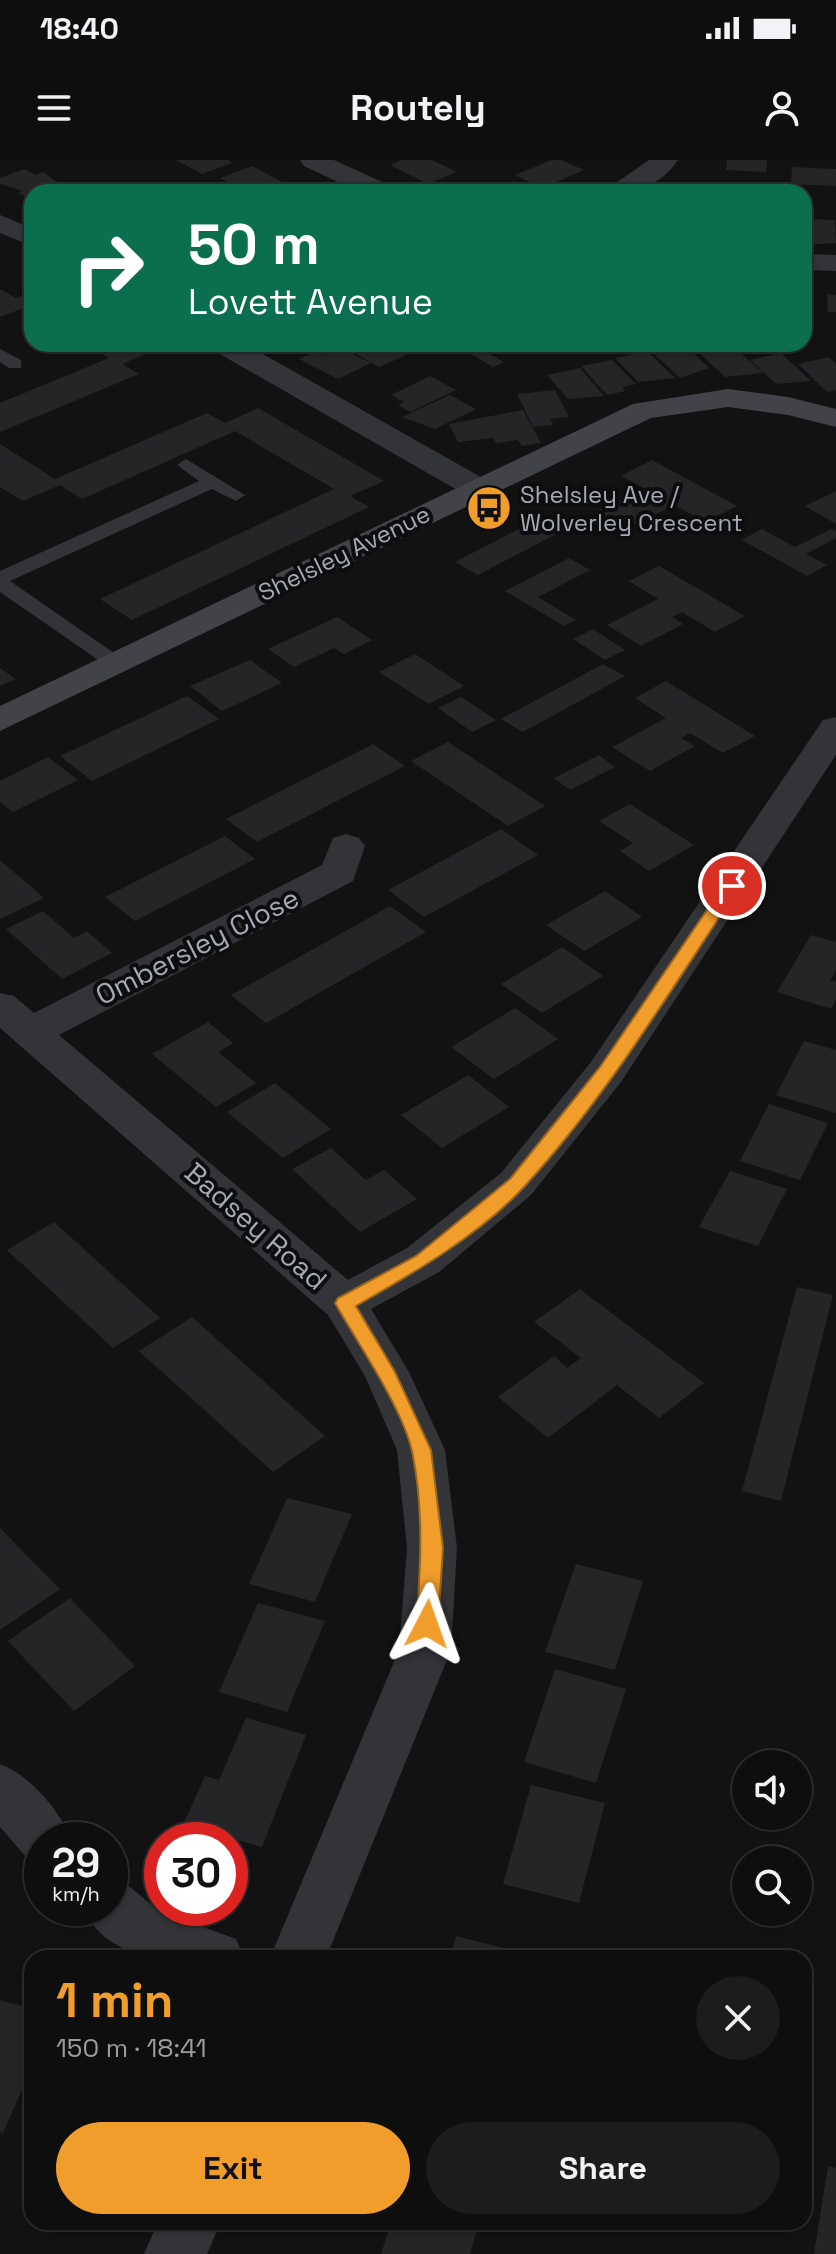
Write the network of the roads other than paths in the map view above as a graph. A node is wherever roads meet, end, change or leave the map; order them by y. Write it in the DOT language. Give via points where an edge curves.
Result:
graph roads {
  1 [pos="313,160"];
  2 [pos="665,160"];
  3 [pos="364,184"];
  4 [pos="633,184"];
  5 [pos="0,223"];
  6 [pos="24,234"];
  7 [pos="812,262"];
  8 [pos="836,263"];
  9 [pos="242,352"];
  10 [pos="836,418"];
  11 [pos="186,465"];
  12 [pos="213,481"];
  13 [pos="477,488"];
  14 [pos="236,495"];
  15 [pos="0,580"];
  16 [pos="117,664"];
  17 [pos="0,720"];
  18 [pos="836,728"];
  19 [pos="346,846"];
  20 [pos="16,1019"];
  21 [pos="344,1303"];
  22 [pos="0,1788"];
  23 [pos="29,1822"];
  24 [pos="128,1920"];
  25 [pos="194,1950"];
  26 [pos="301,1950"];
  27 [pos="186,2230"];
  28 [pos="175,2254"];
  1 -- 3 [label="street"];
  2 -- 4 [label="street"];
  5 -- 6 [label="street"];
  7 -- 8 [label="street"];
  9 -- 13 [label="street"];
  10 -- 13 [label="street, Shelsley Avenue" via="728,398 644,410"];
  11 -- 12 [label="lane"];
  12 -- 14 [label="lane"];
  12 -- 15 [label="lane"];
  13 -- 16 [label="street, Shelsley Avenue"];
  15 -- 16 [label="lane"];
  16 -- 17 [label="street, Shelsley Avenue"];
  18 -- 21 [label="street" via="606,1072 516,1184 423,1260"];
  19 -- 20 [label="street, Ombersley Close" via="339,872"];
  20 -- 21 [label="street, Badsey Road"];
  21 -- 26 [label="street, Badsey Road" via="386,1372 421,1450 432,1548 425,1650"];
  22 -- 23 [label="street"];
  24 -- 25 [label="street" via="140,1930"];
  27 -- 28 [label="street"];
}
